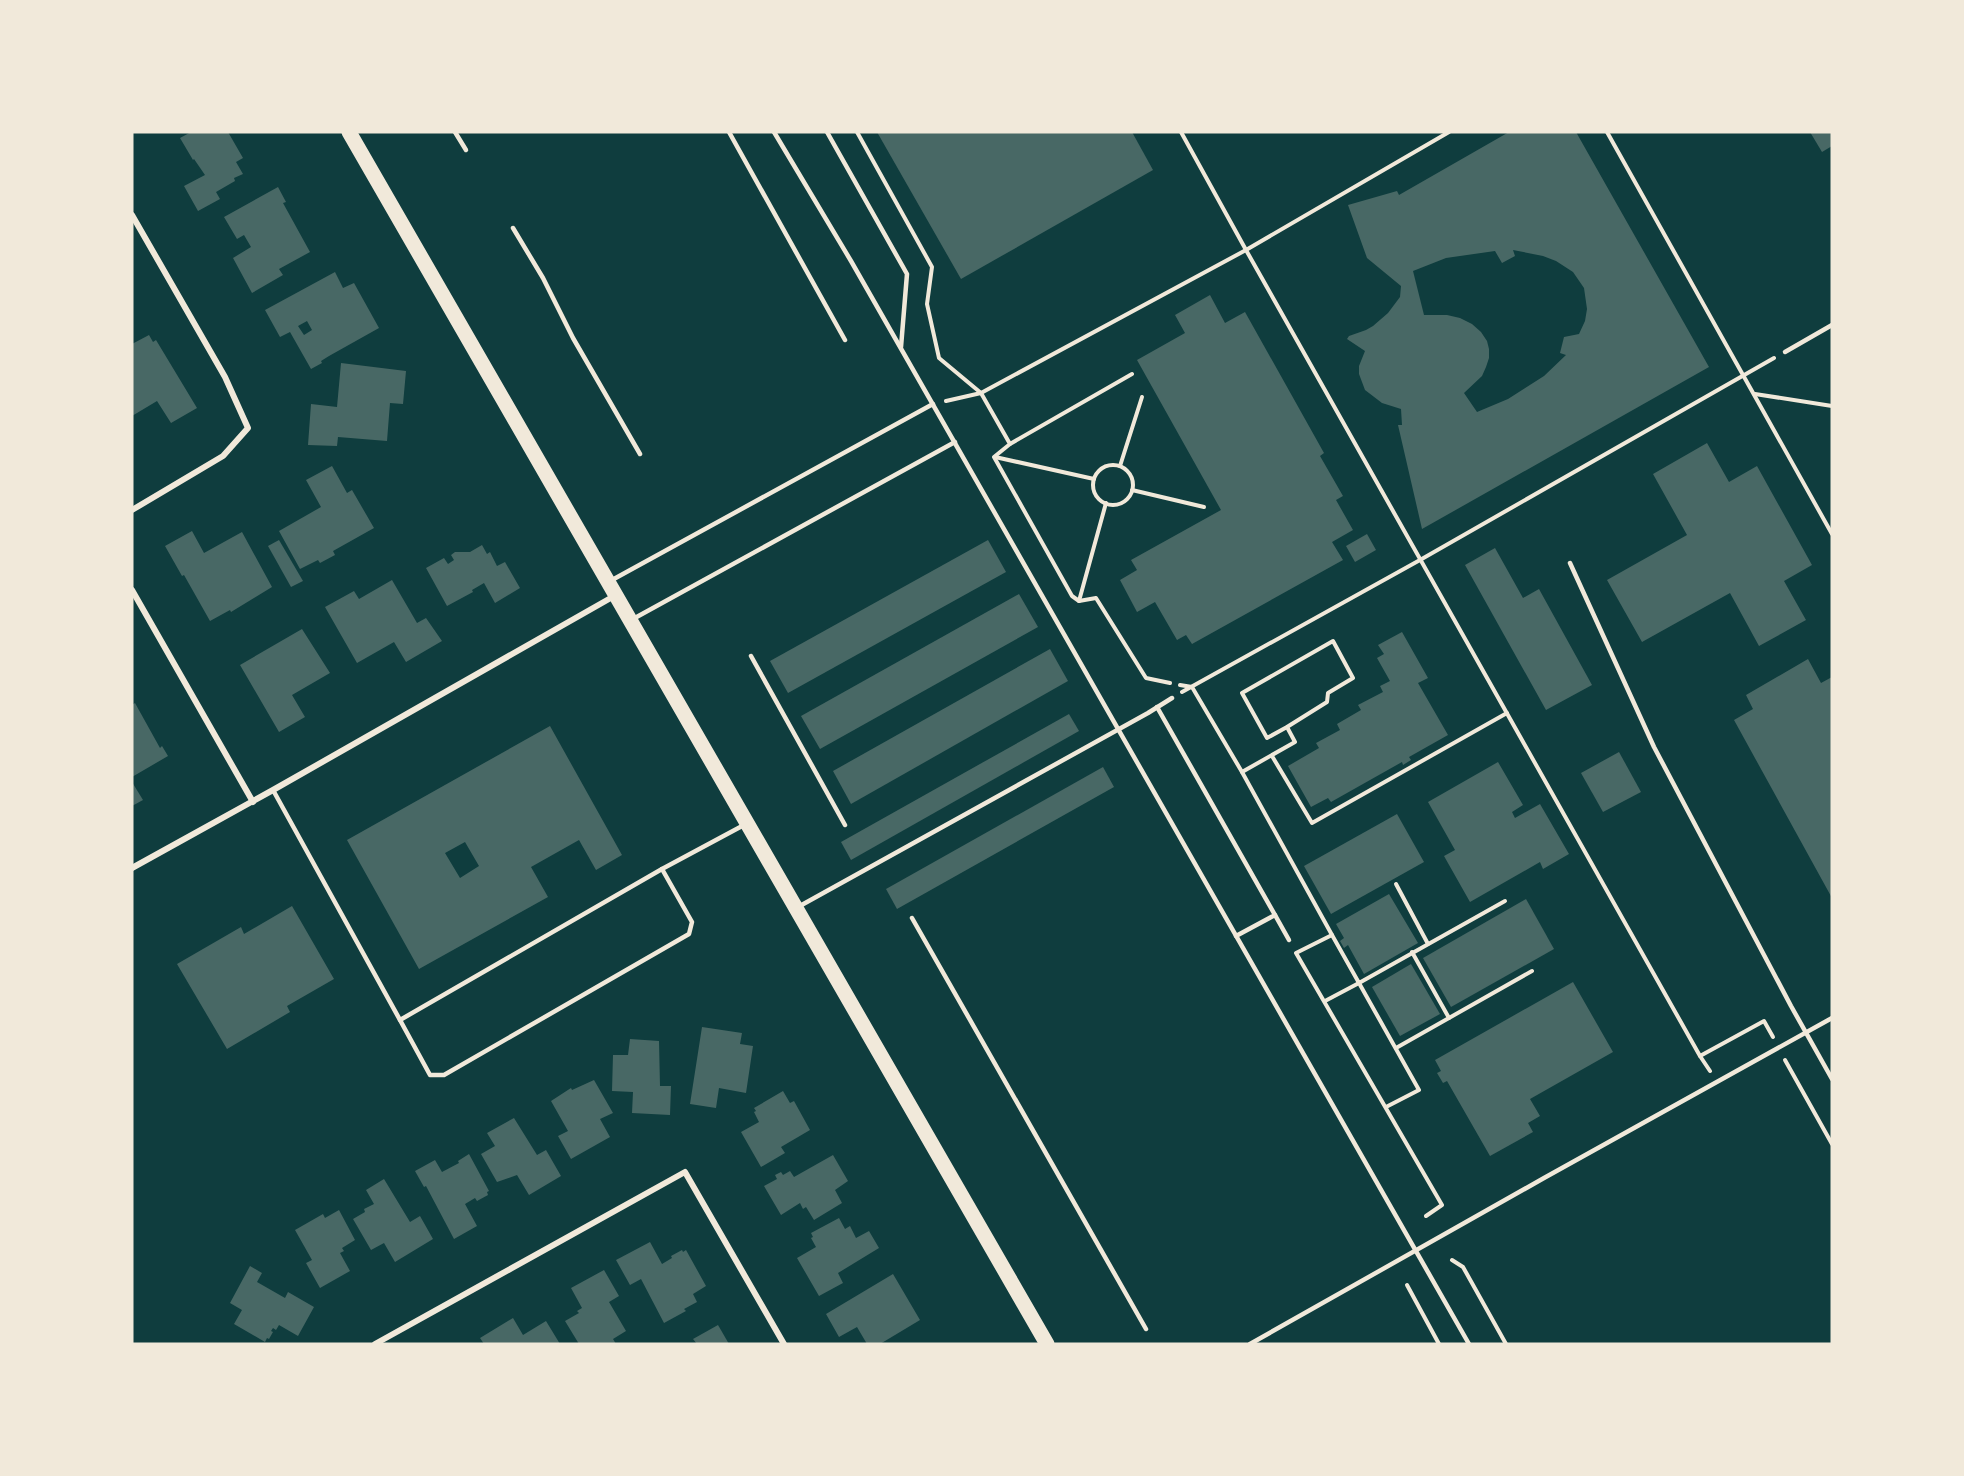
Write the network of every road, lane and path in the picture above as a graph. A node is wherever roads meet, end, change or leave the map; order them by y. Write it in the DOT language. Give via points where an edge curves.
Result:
graph roads {
  1 [pos="350,132"];
  2 [pos="455,132"];
  3 [pos="729,132"];
  4 [pos="774,132"];
  5 [pos="826,132"];
  6 [pos="857,132"];
  7 [pos="1181,132"];
  8 [pos="1449,132"];
  9 [pos="1606,132"];
  10 [pos="466,150"];
  11 [pos="132,215"];
  12 [pos="513,228"];
  13 [pos="1246,250"];
  14 [pos="1832,325"];
  15 [pos="845,340"];
  16 [pos="901,347"];
  17 [pos="1785,352"];
  18 [pos="1132,374"];
  19 [pos="1744,375"];
  20 [pos="981,393"];
  21 [pos="1754,394"];
  22 [pos="1142,397"];
  23 [pos="933,404"];
  24 [pos="1832,406"];
  25 [pos="955,442"];
  26 [pos="1010,444"];
  27 [pos="640,454"];
  28 [pos="994,457"];
  29 [pos="1120,466"];
  30 [pos="1094,479"];
  31 [pos="1131,490"];
  32 [pos="1106,503"];
  33 [pos="1204,507"];
  34 [pos="132,510"];
  35 [pos="1832,534"];
  36 [pos="1420,560"];
  37 [pos="1570,563"];
  38 [pos="613,588"];
  39 [pos="132,590"];
  40 [pos="1079,601"];
  41 [pos="631,620"];
  42 [pos="751,656"];
  43 [pos="1192,687"];
  44 [pos="1172,698"];
  45 [pos="1158,707"];
  46 [pos="1507,713"];
  47 [pos="1287,727"];
  48 [pos="1118,729"];
  49 [pos="1272,756"];
  50 [pos="1242,772"];
  51 [pos="273,790"];
  52 [pos="253,802"];
  53 [pos="746,824"];
  54 [pos="845,825"];
  55 [pos="132,868"];
  56 [pos="662,869"];
  57 [pos="1396,884"];
  58 [pos="1505,901"];
  59 [pos="795,909"];
  60 [pos="1275,915"];
  61 [pos="912,918"];
  62 [pos="1332,934"];
  63 [pos="1236,936"];
  64 [pos="1289,940"];
  65 [pos="1428,944"];
  66 [pos="1412,952"];
  67 [pos="1532,971"];
  68 [pos="1359,983"];
  69 [pos="1326,1001"];
  70 [pos="1449,1017"];
  71 [pos="1832,1018"];
  72 [pos="400,1020"];
  73 [pos="1806,1033"];
  74 [pos="1396,1048"];
  75 [pos="1832,1079"];
  76 [pos="1717,1082"];
  77 [pos="1386,1107"];
  78 [pos="1426,1216"];
  79 [pos="1416,1250"];
  80 [pos="1452,1260"];
  81 [pos="1407,1285"];
  82 [pos="1146,1329"];
  83 [pos="375,1344"];
  84 [pos="784,1344"];
  85 [pos="1047,1344"];
  86 [pos="1250,1344"];
  87 [pos="1439,1344"];
  88 [pos="1469,1344"];
  89 [pos="1506,1344"];
  1 -- 38 [label="main road"];
  2 -- 10 [label="lane"];
  3 -- 15 [label="lane"];
  4 -- 16 [label="lane"];
  5 -- 16 [label="lane" via="907,274"];
  6 -- 20 [label="path" via="932,267 927,304 939,358"];
  7 -- 13 [label="path"];
  8 -- 13 [label="path"];
  9 -- 19 [label="path"];
  11 -- 34 [label="street" via="225,377 248,428 223,456"];
  12 -- 27 [label="lane"];
  13 -- 20 [label="path"];
  13 -- 36 [label="path"];
  14 -- 17 [label="lane"];
  16 -- 23 [label="lane"];
  17 -- 19 [label="path"];
  18 -- 26 [label="path"];
  19 -- 21 [label="path"];
  19 -- 36 [label="path"];
  20 -- 23 [label="path"];
  20 -- 26 [label="path"];
  21 -- 24 [label="path"];
  21 -- 35 [label="path"];
  22 -- 29 [label="path"];
  23 -- 25 [label="lane"];
  23 -- 38 [label="lane"];
  25 -- 41 [label="lane"];
  25 -- 48 [label="lane"];
  26 -- 28 [label="path"];
  28 -- 30 [label="path"];
  28 -- 40 [label="path" via="1072,596"];
  29 -- 30 [label="path" via="1107,465"];
  29 -- 31 [label="path" via="1130,474"];
  30 -- 32 [label="path" via="1094,491"];
  31 -- 32 [label="path" via="1121,503"];
  31 -- 33 [label="path"];
  32 -- 40 [label="path"];
  36 -- 43 [label="path"];
  36 -- 46 [label="path"];
  37 -- 73 [label="lane" via="1654,747"];
  38 -- 41 [label="main road"];
  38 -- 51 [label="street"];
  39 -- 52 [label="street"];
  40 -- 43 [label="path" via="1096,598 1146,678"];
  41 -- 53 [label="main road"];
  42 -- 54 [label="lane"];
  43 -- 44 [label="path"];
  43 -- 50 [label="path"];
  44 -- 45 [label="lane"];
  45 -- 48 [label="lane"];
  45 -- 60 [label="lane"];
  46 -- 49 [label="path" via="1311,824"];
  46 -- 76 [label="path"];
  47 -- 47 [label="path" via="1268,738 1242,693 1333,641 1353,678 1328,693 1327,702"];
  47 -- 49 [label="path" via="1295,742"];
  48 -- 59 [label="lane"];
  48 -- 63 [label="lane"];
  49 -- 50 [label="path"];
  50 -- 62 [label="path"];
  51 -- 52 [label="street"];
  51 -- 72 [label="lane"];
  52 -- 55 [label="street"];
  53 -- 56 [label="lane"];
  53 -- 59 [label="main road"];
  56 -- 72 [label="lane"];
  56 -- 72 [label="lane" via="692,922 689,934 444,1075 430,1075"];
  57 -- 65 [label="path"];
  58 -- 65 [label="path"];
  59 -- 85 [label="main road"];
  60 -- 63 [label="lane"];
  60 -- 64 [label="lane"];
  61 -- 82 [label="lane"];
  62 -- 68 [label="path"];
  62 -- 69 [label="path" via="1296,953"];
  63 -- 79 [label="lane"];
  65 -- 66 [label="path"];
  66 -- 68 [label="path"];
  66 -- 70 [label="path"];
  67 -- 70 [label="path"];
  68 -- 69 [label="path"];
  68 -- 74 [label="path"];
  69 -- 77 [label="path"];
  70 -- 74 [label="path"];
  71 -- 73 [label="lane"];
  73 -- 75 [label="lane"];
  73 -- 76 [label="lane"];
  74 -- 77 [label="path" via="1419,1090"];
  76 -- 79 [label="lane"];
  77 -- 78 [label="path" via="1442,1205"];
  79 -- 86 [label="lane"];
  79 -- 88 [label="lane"];
  80 -- 89 [label="path" via="1463,1267"];
  81 -- 87 [label="path"];
  83 -- 84 [label="street" via="685,1172"];
}
